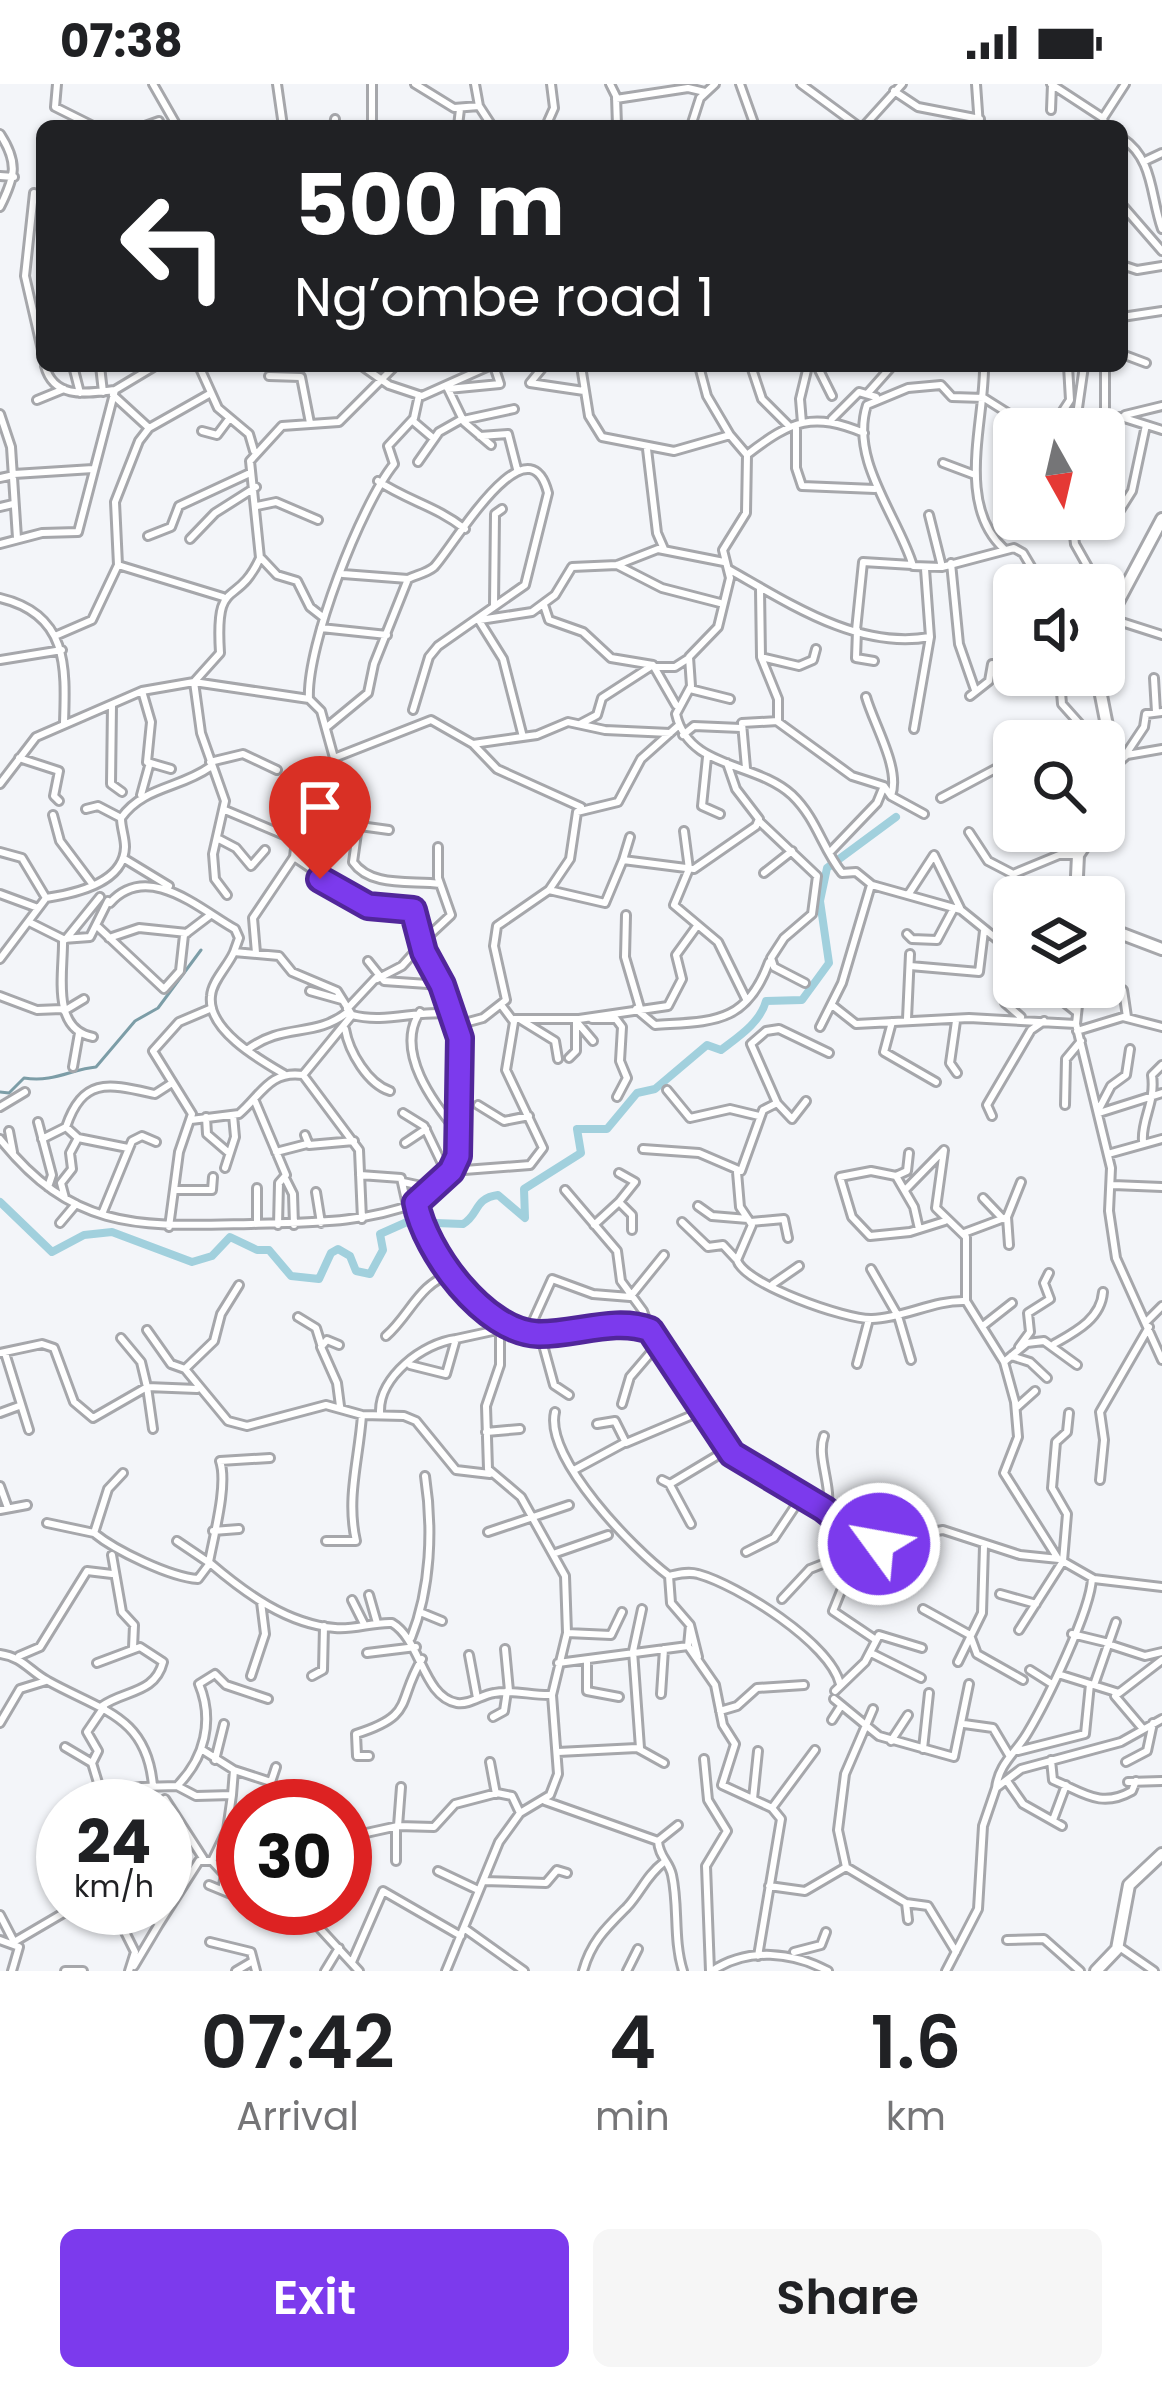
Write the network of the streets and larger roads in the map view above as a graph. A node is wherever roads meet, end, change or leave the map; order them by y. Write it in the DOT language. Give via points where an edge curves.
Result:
graph roads {
  1 [pos="57,84"];
  2 [pos="153,84"];
  3 [pos="277,84"];
  4 [pos="372,84"];
  5 [pos="416,84"];
  6 [pos="475,84"];
  7 [pos="551,84"];
  8 [pos="610,84"];
  9 [pos="715,84"];
  10 [pos="740,84"];
  11 [pos="801,84"];
  12 [pos="902,84"];
  13 [pos="976,84"];
  14 [pos="1051,84"];
  15 [pos="1125,84"];
  16 [pos="894,91"];
  17 [pos="705,92"];
  18 [pos="616,99"];
  19 [pos="478,106"];
  20 [pos="460,109"];
  21 [pos="1051,110"];
  22 [pos="81,120"];
  23 [pos="174,120"];
  24 [pos="282,120"];
  25 [pos="372,120"];
  26 [pos="459,120"];
  27 [pos="488,120"];
  28 [pos="549,120"];
  29 [pos="617,120"];
  30 [pos="693,120"];
  31 [pos="753,120"];
  32 [pos="852,120"];
  33 [pos="867,120"];
  34 [pos="968,120"];
  35 [pos="980,120"];
  36 [pos="1099,120"];
  37 [pos="1105,120"];
  38 [pos="0,134"];
  39 [pos="1128,144"];
  40 [pos="1162,153"];
  41 [pos="1144,161"];
  42 [pos="0,176"];
  43 [pos="14,177"];
  44 [pos="34,193"];
  45 [pos="0,207"];
  46 [pos="1128,212"];
  47 [pos="1162,229"];
  48 [pos="1162,251"];
  49 [pos="1162,266"];
  50 [pos="1128,267"];
  51 [pos="1162,311"];
  52 [pos="1128,315"];
  53 [pos="36,324"];
  54 [pos="1128,356"];
  55 [pos="1146,363"];
  56 [pos="47,372"];
  57 [pos="74,372"];
  58 [pos="101,372"];
  59 [pos="145,372"];
  60 [pos="202,372"];
  61 [pos="369,372"];
  62 [pos="389,372"];
  63 [pos="481,372"];
  64 [pos="495,372"];
  65 [pos="539,372"];
  66 [pos="582,372"];
  67 [pos="701,372"];
  68 [pos="754,372"];
  69 [pos="811,372"];
  70 [pos="817,372"];
  71 [pos="888,372"];
  72 [pos="984,372"];
  73 [pos="1068,372"];
  74 [pos="1084,372"];
  75 [pos="1105,372"];
  76 [pos="269,376"];
  77 [pos="380,381"];
  78 [pos="64,389"];
  79 [pos="448,389"];
  80 [pos="584,391"];
  81 [pos="103,392"];
  82 [pos="114,393"];
  83 [pos="211,393"];
  84 [pos="80,394"];
  85 [pos="419,394"];
  86 [pos="873,395"];
  87 [pos="832,396"];
  88 [pos="984,398"];
  89 [pos="37,400"];
  90 [pos="1162,406"];
  91 [pos="998,408"];
  92 [pos="1065,408"];
  93 [pos="1082,408"];
  94 [pos="1105,408"];
  95 [pos="514,409"];
  96 [pos="0,414"];
  97 [pos="1125,416"];
  98 [pos="1125,418"];
  99 [pos="230,419"];
  100 [pos="832,419"];
  101 [pos="463,420"];
  102 [pos="412,421"];
  103 [pos="310,423"];
  104 [pos="796,425"];
  105 [pos="1147,425"];
  106 [pos="149,428"];
  107 [pos="1162,430"];
  108 [pos="202,431"];
  109 [pos="864,433"];
  110 [pos="730,435"];
  111 [pos="480,436"];
  112 [pos="433,438"];
  113 [pos="491,445"];
  114 [pos="647,448"];
  115 [pos="255,453"];
  116 [pos="747,455"];
  117 [pos="418,462"];
  118 [pos="943,463"];
  119 [pos="93,469"];
  120 [pos="517,469"];
  121 [pos="250,472"];
  122 [pos="14,475"];
  123 [pos="975,475"];
  124 [pos="0,478"];
  125 [pos="378,481"];
  126 [pos="256,487"];
  127 [pos="875,489"];
  128 [pos="1125,502"];
  129 [pos="13,504"];
  130 [pos="257,506"];
  131 [pos="0,507"];
  132 [pos="502,509"];
  133 [pos="929,514"];
  134 [pos="1162,519"];
  135 [pos="318,520"];
  136 [pos="465,530"];
  137 [pos="148,536"];
  138 [pos="17,539"];
  139 [pos="190,539"];
  140 [pos="0,544"];
  141 [pos="664,549"];
  142 [pos="1004,549"];
  143 [pos="260,558"];
  144 [pos="1029,564"];
  145 [pos="118,565"];
  146 [pos="913,565"];
  147 [pos="946,565"];
  148 [pos="617,566"];
  149 [pos="728,566"];
  150 [pos="925,569"];
  151 [pos="344,574"];
  152 [pos="408,579"];
  153 [pos="1126,588"];
  154 [pos="760,589"];
  155 [pos="224,597"];
  156 [pos="0,598"];
  157 [pos="721,603"];
  158 [pos="544,605"];
  159 [pos="491,608"];
  160 [pos="324,618"];
  161 [pos="478,618"];
  162 [pos="320,628"];
  163 [pos="1125,628"];
  164 [pos="857,630"];
  165 [pos="387,635"];
  166 [pos="1162,635"];
  167 [pos="55,636"];
  168 [pos="930,638"];
  169 [pos="816,649"];
  170 [pos="63,650"];
  171 [pos="760,657"];
  172 [pos="689,658"];
  173 [pos="0,660"];
  174 [pos="874,661"];
  175 [pos="992,664"];
  176 [pos="654,666"];
  177 [pos="1154,678"];
  178 [pos="194,682"];
  179 [pos="690,689"];
  180 [pos="142,691"];
  181 [pos="866,697"];
  182 [pos="309,699"];
  183 [pos="730,699"];
  184 [pos="112,705"];
  185 [pos="677,709"];
  186 [pos="413,710"];
  187 [pos="1159,712"];
  188 [pos="778,722"];
  189 [pos="64,724"];
  190 [pos="580,724"];
  191 [pos="679,725"];
  192 [pos="327,728"];
  193 [pos="741,728"];
  194 [pos="914,729"];
  195 [pos="672,733"];
  196 [pos="682,735"];
  197 [pos="524,737"];
  198 [pos="473,745"];
  199 [pos="1162,749"];
  200 [pos="1125,756"];
  201 [pos="707,757"];
  202 [pos="1125,757"];
  203 [pos="19,758"];
  204 [pos="334,758"];
  205 [pos="0,761"];
  206 [pos="728,763"];
  207 [pos="210,764"];
  208 [pos="149,766"];
  209 [pos="13,768"];
  210 [pos="746,768"];
  211 [pos="171,770"];
  212 [pos="278,770"];
  213 [pos="993,770"];
  214 [pos="0,784"];
  215 [pos="884,786"];
  216 [pos="122,792"];
  217 [pos="141,795"];
  218 [pos="891,796"];
  219 [pos="941,798"];
  220 [pos="59,801"];
  221 [pos="312,806"];
  222 [pos="581,807"];
  223 [pos="86,809"];
  224 [pos="225,810"];
  225 [pos="720,814"];
  226 [pos="924,814"];
  227 [pos="52,815"];
  228 [pos="121,818"];
  229 [pos="760,822"];
  230 [pos="358,826"];
  231 [pos="389,830"];
  232 [pos="684,830"];
  233 [pos="969,832"];
  234 [pos="630,837"];
  235 [pos="217,838"];
  236 [pos="296,840"];
  237 [pos="438,847"];
  238 [pos="266,850"];
  239 [pos="792,851"];
  240 [pos="831,851"];
  241 [pos="0,852"];
  242 [pos="1080,852"];
  243 [pos="1078,855"];
  244 [pos="294,857"];
  245 [pos="123,858"];
  246 [pos="623,860"];
  247 [pos="689,869"];
  248 [pos="764,873"];
  249 [pos="1077,876"];
  250 [pos="440,884"];
  251 [pos="872,885"];
  252 [pos="91,887"];
  253 [pos="172,888"];
  254 [pos="549,890"];
  255 [pos="0,894"];
  256 [pos="227,895"];
  257 [pos="908,896"];
  258 [pos="46,898"];
  259 [pos="108,901"];
  260 [pos="38,908"];
  261 [pos="957,909"];
  262 [pos="626,915"];
  263 [pos="209,916"];
  264 [pos="28,922"];
  265 [pos="97,926"];
  266 [pos="697,926"];
  267 [pos="984,931"];
  268 [pos="187,933"];
  269 [pos="908,934"];
  270 [pos="1125,935"];
  271 [pos="109,938"];
  272 [pos="993,938"];
  273 [pos="64,939"];
  274 [pos="421,944"];
  275 [pos="1162,949"];
  276 [pos="234,952"];
  277 [pos="256,953"];
  278 [pos="2,954"];
  279 [pos="910,954"];
  280 [pos="771,958"];
  281 [pos="368,961"];
  282 [pos="910,966"];
  283 [pos="377,978"];
  284 [pos="805,983"];
  285 [pos="442,985"];
  286 [pos="310,991"];
  287 [pos="0,996"];
  288 [pos="746,998"];
  289 [pos="84,999"];
  290 [pos="342,1000"];
  291 [pos="1125,1004"];
  292 [pos="832,1005"];
  293 [pos="502,1006"];
  294 [pos="212,1008"];
  295 [pos="638,1008"];
  296 [pos="1011,1008"];
  297 [pos="1070,1008"];
  298 [pos="63,1010"];
  299 [pos="1072,1010"];
  300 [pos="349,1012"];
  301 [pos="421,1012"];
  302 [pos="454,1014"];
  303 [pos="589,1017"];
  304 [pos="1127,1017"];
  305 [pos="516,1019"];
  306 [pos="907,1019"];
  307 [pos="958,1019"];
  308 [pos="1024,1019"];
  309 [pos="574,1020"];
  310 [pos="1059,1020"];
  311 [pos="1043,1021"];
  312 [pos="892,1022"];
  313 [pos="456,1025"];
  314 [pos="344,1026"];
  315 [pos="820,1027"];
  316 [pos="1162,1027"];
  317 [pos="1077,1028"];
  318 [pos="79,1033"];
  319 [pos="93,1037"];
  320 [pos="593,1041"];
  321 [pos="1081,1041"];
  322 [pos="1130,1049"];
  323 [pos="247,1050"];
  324 [pos="829,1053"];
  325 [pos="569,1058"];
  326 [pos="558,1059"];
  327 [pos="1162,1065"];
  328 [pos="73,1067"];
  329 [pos="957,1073"];
  330 [pos="284,1075"];
  331 [pos="303,1075"];
  332 [pos="936,1082"];
  333 [pos="172,1083"];
  334 [pos="667,1090"];
  335 [pos="390,1091"];
  336 [pos="25,1092"];
  337 [pos="1158,1093"];
  338 [pos="617,1097"];
  339 [pos="254,1099"];
  340 [pos="806,1101"];
  341 [pos="777,1102"];
  342 [pos="478,1105"];
  343 [pos="1065,1105"];
  344 [pos="0,1107"];
  345 [pos="1099,1112"];
  346 [pos="403,1113"];
  347 [pos="233,1115"];
  348 [pos="529,1116"];
  349 [pos="760,1116"];
  350 [pos="992,1116"];
  351 [pos="206,1117"];
  352 [pos="191,1120"];
  353 [pos="38,1122"];
  354 [pos="66,1127"];
  355 [pos="426,1129"];
  356 [pos="9,1131"];
  357 [pos="460,1135"];
  358 [pos="0,1138"];
  359 [pos="78,1138"];
  360 [pos="1162,1138"];
  361 [pos="41,1139"];
  362 [pos="354,1141"];
  363 [pos="1105,1141"];
  364 [pos="1143,1141"];
  365 [pos="157,1142"];
  366 [pos="405,1143"];
  367 [pos="1124,1147"];
  368 [pos="128,1148"];
  369 [pos="644,1150"];
  370 [pos="276,1152"];
  371 [pos="229,1153"];
  372 [pos="909,1153"];
  373 [pos="1108,1154"];
  374 [pos="13,1155"];
  375 [pos="225,1168"];
  376 [pos="737,1172"];
  377 [pos="449,1173"];
  378 [pos="619,1173"];
  379 [pos="360,1175"];
  380 [pos="896,1176"];
  381 [pos="213,1177"];
  382 [pos="286,1180"];
  383 [pos="403,1182"];
  384 [pos="1021,1182"];
  385 [pos="1113,1185"];
  386 [pos="48,1186"];
  387 [pos="1162,1187"];
  388 [pos="257,1188"];
  389 [pos="431,1188"];
  390 [pos="174,1190"];
  391 [pos="565,1190"];
  392 [pos="904,1190"];
  393 [pos="316,1192"];
  394 [pos="983,1198"];
  395 [pos="65,1199"];
  396 [pos="620,1202"];
  397 [pos="76,1204"];
  398 [pos="412,1204"];
  399 [pos="698,1206"];
  400 [pos="103,1214"];
  401 [pos="1005,1218"];
  402 [pos="362,1219"];
  403 [pos="749,1220"];
  404 [pos="945,1221"];
  405 [pos="321,1222"];
  406 [pos="682,1222"];
  407 [pos="60,1223"];
  408 [pos="257,1223"];
  409 [pos="294,1225"];
  410 [pos="594,1225"];
  411 [pos="278,1226"];
  412 [pos="169,1227"];
  413 [pos="919,1229"];
  414 [pos="632,1230"];
  415 [pos="964,1233"];
  416 [pos="788,1238"];
  417 [pos="1009,1245"];
  418 [pos="664,1255"];
  419 [pos="737,1260"];
  420 [pos="799,1266"];
  421 [pos="871,1269"];
  422 [pos="453,1273"];
  423 [pos="1049,1273"];
  424 [pos="239,1285"];
  425 [pos="771,1286"];
  426 [pos="1103,1292"];
  427 [pos="630,1298"];
  428 [pos="966,1301"];
  429 [pos="1012,1303"];
  430 [pos="1162,1306"];
  431 [pos="298,1316"];
  432 [pos="898,1316"];
  433 [pos="869,1319"];
  434 [pos="501,1324"];
  435 [pos="1148,1324"];
  436 [pos="984,1325"];
  437 [pos="147,1330"];
  438 [pos="650,1330"];
  439 [pos="528,1332"];
  440 [pos="541,1334"];
  441 [pos="386,1336"];
  442 [pos="121,1338"];
  443 [pos="457,1339"];
  444 [pos="659,1342"];
  445 [pos="321,1343"];
  446 [pos="1054,1344"];
  447 [pos="339,1346"];
  448 [pos="1019,1347"];
  449 [pos="3,1353"];
  450 [pos="1008,1359"];
  451 [pos="911,1360"];
  452 [pos="1162,1360"];
  453 [pos="857,1364"];
  454 [pos="410,1365"];
  455 [pos="1077,1365"];
  456 [pos="185,1369"];
  457 [pos="1047,1378"];
  458 [pos="147,1387"];
  459 [pos="201,1390"];
  460 [pos="1036,1391"];
  461 [pos="569,1395"];
  462 [pos="622,1403"];
  463 [pos="20,1405"];
  464 [pos="340,1406"];
  465 [pos="1015,1409"];
  466 [pos="702,1411"];
  467 [pos="555,1412"];
  468 [pos="0,1413"];
  469 [pos="1069,1413"];
  470 [pos="362,1414"];
  471 [pos="380,1414"];
  472 [pos="597,1424"];
  473 [pos="153,1429"];
  474 [pos="520,1429"];
  475 [pos="29,1430"];
  476 [pos="486,1432"];
  477 [pos="824,1436"];
  478 [pos="625,1443"];
  479 [pos="727,1450"];
  480 [pos="270,1458"];
  481 [pos="574,1470"];
  482 [pos="123,1473"];
  483 [pos="490,1474"];
  484 [pos="425,1476"];
  485 [pos="1100,1480"];
  486 [pos="0,1486"];
  487 [pos="800,1499"];
  488 [pos="27,1505"];
  489 [pos="569,1505"];
  490 [pos="4,1509"];
  491 [pos="827,1512"];
  492 [pos="527,1516"];
  493 [pos="47,1523"];
  494 [pos="691,1524"];
  495 [pos="239,1529"];
  496 [pos="213,1531"];
  497 [pos="488,1532"];
  498 [pos="850,1532"];
  499 [pos="94,1533"];
  500 [pos="608,1535"];
  501 [pos="176,1540"];
  502 [pos="326,1541"];
  503 [pos="984,1545"];
  504 [pos="746,1552"];
  505 [pos="554,1554"];
  506 [pos="112,1556"];
  507 [pos="836,1560"];
  508 [pos="1061,1560"];
  509 [pos="209,1563"];
  510 [pos="112,1574"];
  511 [pos="669,1576"];
  512 [pos="1092,1578"];
  513 [pos="1162,1587"];
  514 [pos="1000,1594"];
  515 [pos="369,1595"];
  516 [pos="782,1599"];
  517 [pos="352,1600"];
  518 [pos="261,1602"];
  519 [pos="1036,1604"];
  520 [pos="642,1609"];
  521 [pos="923,1609"];
  522 [pos="420,1612"];
  523 [pos="622,1612"];
  524 [pos="442,1621"];
  525 [pos="1116,1622"];
  526 [pos="377,1623"];
  527 [pos="881,1624"];
  528 [pos="365,1625"];
  529 [pos="690,1625"];
  530 [pos="324,1626"];
  531 [pos="1019,1630"];
  532 [pos="567,1633"];
  533 [pos="970,1634"];
  534 [pos="1072,1634"];
  535 [pos="411,1637"];
  536 [pos="877,1638"];
  537 [pos="1109,1643"];
  538 [pos="688,1646"];
  539 [pos="134,1648"];
  540 [pos="416,1648"];
  541 [pos="922,1648"];
  542 [pos="505,1649"];
  543 [pos="664,1649"];
  544 [pos="633,1651"];
  545 [pos="367,1653"];
  546 [pos="872,1653"];
  547 [pos="0,1654"];
  548 [pos="469,1655"];
  549 [pos="16,1656"];
  550 [pos="1162,1656"];
  551 [pos="422,1659"];
  552 [pos="587,1660"];
  553 [pos="699,1660"];
  554 [pos="958,1662"];
  555 [pos="97,1663"];
  556 [pos="558,1663"];
  557 [pos="1030,1670"];
  558 [pos="1058,1674"];
  559 [pos="251,1676"];
  560 [pos="312,1676"];
  561 [pos="921,1678"];
  562 [pos="47,1680"];
  563 [pos="1023,1680"];
  564 [pos="969,1684"];
  565 [pos="1052,1684"];
  566 [pos="1092,1684"];
  567 [pos="804,1685"];
  568 [pos="508,1691"];
  569 [pos="836,1691"];
  570 [pos="929,1693"];
  571 [pos="661,1694"];
  572 [pos="1116,1694"];
  573 [pos="552,1695"];
  574 [pos="619,1697"];
  575 [pos="477,1698"];
  576 [pos="268,1699"];
  577 [pos="1109,1705"];
  578 [pos="103,1706"];
  579 [pos="841,1706"];
  580 [pos="873,1709"];
  581 [pos="720,1711"];
  582 [pos="908,1715"];
  583 [pos="493,1717"];
  584 [pos="832,1720"];
  585 [pos="1158,1721"];
  586 [pos="0,1723"];
  587 [pos="224,1724"];
  588 [pos="964,1724"];
  589 [pos="864,1727"];
  590 [pos="1143,1729"];
  591 [pos="890,1741"];
  592 [pos="65,1747"];
  593 [pos="640,1748"];
  594 [pos="922,1749"];
  595 [pos="201,1750"];
  596 [pos="815,1750"];
  597 [pos="558,1751"];
  598 [pos="758,1751"];
  599 [pos="1011,1753"];
  600 [pos="369,1756"];
  601 [pos="704,1759"];
  602 [pos="214,1760"];
  603 [pos="1051,1760"];
  604 [pos="490,1762"];
  605 [pos="664,1762"];
  606 [pos="1126,1762"];
  607 [pos="92,1763"];
  608 [pos="276,1767"];
  609 [pos="234,1769"];
  610 [pos="97,1779"];
  611 [pos="152,1779"];
  612 [pos="184,1779"];
  613 [pos="233,1779"];
  614 [pos="1007,1780"];
  615 [pos="1162,1781"];
  616 [pos="1066,1785"];
  617 [pos="400,1787"];
  618 [pos="996,1788"];
  619 [pos="192,1793"];
  620 [pos="496,1793"];
  621 [pos="199,1796"];
  622 [pos="216,1796"];
  623 [pos="753,1799"];
  624 [pos="545,1801"];
  625 [pos="206,1808"];
  626 [pos="772,1808"];
  627 [pos="520,1813"];
  628 [pos="1054,1820"];
  629 [pos="397,1826"];
  630 [pos="678,1826"];
  631 [pos="1062,1826"];
  632 [pos="372,1832"];
  633 [pos="192,1839"];
  634 [pos="658,1840"];
  635 [pos="216,1848"];
  636 [pos="1162,1854"];
  637 [pos="207,1859"];
  638 [pos="396,1861"];
  639 [pos="664,1862"];
  640 [pos="216,1867"];
  641 [pos="846,1867"];
  642 [pos="438,1871"];
  643 [pos="567,1873"];
  644 [pos="192,1879"];
  645 [pos="481,1881"];
  646 [pos="208,1885"];
  647 [pos="769,1886"];
  648 [pos="216,1888"];
  649 [pos="476,1889"];
  650 [pos="906,1903"];
  651 [pos="0,1915"];
  652 [pos="908,1920"];
  653 [pos="36,1929"];
  654 [pos="463,1932"];
  655 [pos="826,1932"];
  656 [pos="129,1935"];
  657 [pos="154,1935"];
  658 [pos="327,1935"];
  659 [pos="0,1940"];
  660 [pos="1007,1940"];
  661 [pos="14,1942"];
  662 [pos="210,1942"];
  663 [pos="1118,1946"];
  664 [pos="339,1948"];
  665 [pos="638,1949"];
  666 [pos="956,1952"];
  667 [pos="790,1953"];
  668 [pos="758,1956"];
  669 [pos="255,1958"];
  670 [pos="352,1962"];
  671 [pos="733,1967"];
  672 [pos="130,1970"];
  673 [pos="12,1971"];
  674 [pos="65,1971"];
  675 [pos="83,1971"];
  676 [pos="236,1971"];
  677 [pos="256,1971"];
  678 [pos="325,1971"];
  679 [pos="359,1971"];
  680 [pos="446,1971"];
  681 [pos="524,1971"];
  682 [pos="583,1971"];
  683 [pos="627,1971"];
  684 [pos="683,1971"];
  685 [pos="711,1971"];
  686 [pos="828,1971"];
  687 [pos="946,1971"];
  688 [pos="1080,1971"];
  689 [pos="1096,1971"];
  690 [pos="1154,1971"];
  1 -- 22 [label="street" via="56,108"];
  2 -- 23 [label="street"];
  3 -- 24 [label="street"];
  4 -- 25 [label="street"];
  5 -- 20 [label="street"];
  6 -- 19 [label="street"];
  7 -- 28 [label="street"];
  8 -- 18 [label="street"];
  9 -- 17 [label="street"];
  10 -- 31 [label="street"];
  11 -- 32 [label="street"];
  12 -- 16 [label="street"];
  13 -- 35 [label="street"];
  14 -- 21 [label="street"];
  14 -- 36 [label="street"];
  15 -- 37 [label="street"];
  16 -- 33 [label="street"];
  16 -- 34 [label="street" via="918,107"];
  17 -- 18 [label="street"];
  17 -- 30 [label="street"];
  18 -- 29 [label="street"];
  19 -- 20 [label="street"];
  19 -- 27 [label="street"];
  20 -- 26 [label="street"];
  38 -- 43 [label="street" via="14,154"];
  39 -- 41 [label="street"];
  40 -- 41 [label="street"];
  41 -- 47 [label="street"];
  42 -- 43 [label="street"];
  43 -- 45 [label="street"];
  44 -- 53 [label="street" via="25,276"];
  46 -- 48 [label="street"];
  49 -- 50 [label="street"];
  51 -- 52 [label="street"];
  54 -- 55 [label="street"];
  56 -- 78 [label="street"];
  57 -- 84 [label="street"];
  58 -- 81 [label="street"];
  59 -- 82 [label="street"];
  60 -- 83 [label="street"];
  61 -- 77 [label="street"];
  62 -- 77 [label="street"];
  63 -- 79 [label="street"];
  64 -- 79 [label="street" via="500,384"];
  65 -- 80 [label="street" via="530,383"];
  66 -- 80 [label="street"];
  67 -- 110 [label="street"];
  68 -- 104 [label="street" via="762,399"];
  69 -- 104 [label="street"];
  70 -- 87 [label="street"];
  71 -- 86 [label="street"];
  72 -- 88 [label="street"];
  73 -- 92 [label="street"];
  74 -- 93 [label="street"];
  75 -- 94 [label="street"];
  76 -- 103 [label="street" via="301,377"];
  77 -- 85 [label="street"];
  77 -- 103 [label="street" via="339,422"];
  78 -- 84 [label="street"];
  78 -- 89 [label="street"];
  79 -- 85 [label="street"];
  79 -- 101 [label="street"];
  80 -- 114 [label="street" via="597,433"];
  81 -- 82 [label="street"];
  81 -- 84 [label="street"];
  82 -- 106 [label="street"];
  82 -- 119 [label="street"];
  83 -- 99 [label="street"];
  83 -- 106 [label="street"];
  85 -- 102 [label="street"];
  86 -- 88 [label="street" via="930,385 952,398"];
  86 -- 100 [label="street" via="857,393"];
  86 -- 109 [label="street"];
  88 -- 91 [label="street"];
  88 -- 123 [label="street"];
  90 -- 97 [label="street"];
  95 -- 101 [label="street"];
  96 -- 122 [label="street"];
  98 -- 105 [label="street"];
  99 -- 108 [label="street" via="217,434"];
  99 -- 115 [label="street" via="249,434"];
  100 -- 104 [label="street"];
  100 -- 109 [label="street"];
  101 -- 111 [label="street"];
  101 -- 112 [label="street"];
  102 -- 112 [label="street"];
  102 -- 125 [label="street" via="388,446 394,464"];
  103 -- 115 [label="street" via="282,426"];
  104 -- 116 [label="street"];
  104 -- 127 [label="street" via="802,486"];
  105 -- 107 [label="street"];
  105 -- 128 [label="street"];
  106 -- 145 [label="street" via="117,493"];
  109 -- 127 [label="street"];
  110 -- 114 [label="street" via="688,449"];
  110 -- 116 [label="street"];
  111 -- 113 [label="street"];
  111 -- 120 [label="street" via="508,434"];
  112 -- 117 [label="street"];
  114 -- 141 [label="street"];
  115 -- 121 [label="street"];
  116 -- 149 [label="street" via="746,513 723,550"];
  118 -- 123 [label="street"];
  119 -- 122 [label="street"];
  119 -- 138 [label="street" via="77,532"];
  120 -- 136 [label="street" via="489,490"];
  120 -- 159 [label="street" via="545,482 546,519 525,585"];
  121 -- 126 [label="street"];
  121 -- 137 [label="street" via="179,506 171,527"];
  122 -- 124 [label="street"];
  122 -- 129 [label="street"];
  123 -- 142 [label="street"];
  125 -- 136 [label="street" via="403,499 433,505"];
  125 -- 151 [label="street"];
  126 -- 130 [label="street"];
  126 -- 139 [label="street"];
  127 -- 146 [label="street" via="908,539"];
  129 -- 131 [label="street"];
  129 -- 138 [label="street"];
  130 -- 135 [label="street" via="276,502"];
  130 -- 143 [label="street"];
  132 -- 159 [label="street" via="495,514"];
  133 -- 147 [label="street"];
  134 -- 153 [label="street"];
  136 -- 152 [label="street" via="429,571"];
  138 -- 140 [label="street"];
  141 -- 148 [label="street"];
  141 -- 149 [label="street"];
  142 -- 144 [label="street" via="1023,553"];
  142 -- 147 [label="street"];
  143 -- 155 [label="street"];
  143 -- 160 [label="street" via="297,581"];
  145 -- 155 [label="street"];
  145 -- 167 [label="street" via="92,620"];
  146 -- 150 [label="street"];
  146 -- 164 [label="street" via="865,560"];
  147 -- 150 [label="street"];
  147 -- 175 [label="street" via="972,693 992,677"];
  148 -- 157 [label="street"];
  148 -- 158 [label="street" via="566,569"];
  149 -- 154 [label="street"];
  149 -- 157 [label="street"];
  150 -- 168 [label="street"];
  151 -- 152 [label="street"];
  151 -- 160 [label="street"];
  152 -- 165 [label="street"];
  154 -- 164 [label="street" via="823,624"];
  154 -- 171 [label="street"];
  155 -- 178 [label="street" via="220,652"];
  156 -- 167 [label="street" via="31,611"];
  157 -- 172 [label="street" via="718,627"];
  158 -- 161 [label="street"];
  158 -- 176 [label="street" via="549,620 583,632 610,658"];
  159 -- 161 [label="street"];
  160 -- 162 [label="street"];
  161 -- 186 [label="street" via="429,657"];
  161 -- 197 [label="street" via="503,659"];
  162 -- 165 [label="street"];
  162 -- 182 [label="street"];
  163 -- 166 [label="street"];
  164 -- 168 [label="street" via="883,639"];
  164 -- 174 [label="street" via="856,658"];
  165 -- 192 [label="street" via="368,693"];
  167 -- 170 [label="street"];
  168 -- 194 [label="street"];
  169 -- 171 [label="street" via="799,666"];
  170 -- 173 [label="street"];
  170 -- 189 [label="street"];
  171 -- 188 [label="street" via="778,699"];
  172 -- 176 [label="street"];
  172 -- 179 [label="street"];
  176 -- 185 [label="street"];
  176 -- 190 [label="street" via="602,698 597,715"];
  177 -- 187 [label="street"];
  178 -- 180 [label="street"];
  178 -- 182 [label="street"];
  178 -- 207 [label="street"];
  179 -- 183 [label="street"];
  179 -- 185 [label="street"];
  180 -- 184 [label="street"];
  180 -- 208 [label="street" via="151,722"];
  181 -- 218 [label="street" via="891,762"];
  182 -- 192 [label="street"];
  184 -- 189 [label="street"];
  184 -- 216 [label="street" via="108,769"];
  185 -- 191 [label="street"];
  187 -- 200 [label="street" via="1146,713"];
  188 -- 193 [label="street" via="749,719"];
  188 -- 215 [label="street" via="852,776"];
  189 -- 203 [label="street" via="36,737"];
  190 -- 195 [label="street"];
  190 -- 197 [label="street"];
  191 -- 195 [label="street"];
  191 -- 196 [label="street"];
  192 -- 204 [label="street"];
  193 -- 196 [label="street" via="694,726"];
  193 -- 210 [label="street"];
  195 -- 222 [label="street" via="641,759 618,802"];
  196 -- 201 [label="street"];
  197 -- 198 [label="street"];
  198 -- 204 [label="street" via="431,720"];
  198 -- 222 [label="street" via="487,763"];
  199 -- 202 [label="street"];
  201 -- 206 [label="street"];
  201 -- 225 [label="street" via="702,805"];
  203 -- 209 [label="street"];
  203 -- 220 [label="street" via="59,771"];
  204 -- 221 [label="street"];
  205 -- 209 [label="street"];
  206 -- 210 [label="street"];
  206 -- 229 [label="street"];
  207 -- 212 [label="street" via="243,754"];
  207 -- 217 [label="street" via="175,788"];
  207 -- 224 [label="street"];
  208 -- 211 [label="street"];
  208 -- 217 [label="street"];
  209 -- 214 [label="street"];
  210 -- 240 [label="street" via="792,795"];
  213 -- 219 [label="street"];
  215 -- 218 [label="street"];
  215 -- 240 [label="street" via="878,803"];
  217 -- 228 [label="street"];
  218 -- 226 [label="street"];
  221 -- 230 [label="street"];
  221 -- 236 [label="street"];
  222 -- 254 [label="street" via="569,859"];
  223 -- 228 [label="street"];
  224 -- 235 [label="street"];
  224 -- 236 [label="street"];
  227 -- 252 [label="street"];
  228 -- 245 [label="street"];
  229 -- 239 [label="street"];
  229 -- 247 [label="street"];
  230 -- 231 [label="street"];
  230 -- 250 [label="street" via="353,862 360,872"];
  232 -- 247 [label="street"];
  233 -- 243 [label="street" via="988,861 1013,874"];
  234 -- 246 [label="street"];
  235 -- 238 [label="street" via="251,866"];
  235 -- 256 [label="street" via="215,879"];
  236 -- 244 [label="street"];
  237 -- 250 [label="street"];
  239 -- 248 [label="street"];
  239 -- 280 [label="street" via="817,876 813,910"];
  240 -- 251 [label="street" via="842,873 856,872"];
  241 -- 258 [label="street" via="22,858"];
  242 -- 243 [label="street"];
  243 -- 249 [label="street"];
  244 -- 274 [label="street" via="368,906 413,910"];
  244 -- 277 [label="street" via="253,918"];
  245 -- 252 [label="street"];
  245 -- 253 [label="street"];
  246 -- 247 [label="street"];
  246 -- 254 [label="street" via="605,903"];
  247 -- 266 [label="street" via="674,905"];
  250 -- 274 [label="street" via="451,915"];
  251 -- 257 [label="street"];
  251 -- 292 [label="street"];
  252 -- 258 [label="street"];
  252 -- 259 [label="street"];
  253 -- 259 [label="street"];
  253 -- 263 [label="street"];
  254 -- 293 [label="street" via="497,926"];
  255 -- 260 [label="street"];
  257 -- 261 [label="street"];
  257 -- 261 [label="street" via="934,855"];
  258 -- 260 [label="street"];
  259 -- 265 [label="street"];
  259 -- 273 [label="street"];
  260 -- 264 [label="street"];
  261 -- 267 [label="street"];
  261 -- 269 [label="street" via="937,940"];
  262 -- 295 [label="street" via="625,956"];
  263 -- 268 [label="street"];
  263 -- 276 [label="street" via="236,929"];
  264 -- 273 [label="street"];
  264 -- 278 [label="street"];
  265 -- 271 [label="street"];
  265 -- 273 [label="street" via="87,939"];
  266 -- 288 [label="street" via="718,942"];
  266 -- 295 [label="street" via="676,955 682,979 668,1006"];
  267 -- 272 [label="street"];
  267 -- 282 [label="street" via="979,972"];
  268 -- 271 [label="street" via="139,928"];
  268 -- 271 [label="street" via="180,971 164,989"];
  270 -- 275 [label="street"];
  273 -- 298 [label="street"];
  274 -- 283 [label="street"];
  274 -- 285 [label="street"];
  276 -- 277 [label="street"];
  276 -- 294 [label="street" via="212,989"];
  277 -- 290 [label="street" via="279,956 292,973 329,984"];
  279 -- 282 [label="street"];
  280 -- 284 [label="street"];
  280 -- 288 [label="street"];
  281 -- 283 [label="street"];
  282 -- 306 [label="street"];
  283 -- 285 [label="street"];
  283 -- 300 [label="street"];
  285 -- 302 [label="street"];
  286 -- 290 [label="street"];
  287 -- 298 [label="street"];
  288 -- 295 [label="street" via="706,1024 655,1025"];
  289 -- 298 [label="street"];
  290 -- 300 [label="street"];
  291 -- 304 [label="street"];
  292 -- 312 [label="street" via="851,1023"];
  292 -- 315 [label="street"];
  293 -- 305 [label="street"];
  293 -- 313 [label="street"];
  294 -- 323 [label="street"];
  294 -- 333 [label="street" via="179,1022 153,1051"];
  295 -- 303 [label="street"];
  296 -- 308 [label="street"];
  297 -- 299 [label="street"];
  298 -- 318 [label="street"];
  299 -- 310 [label="street"];
  299 -- 317 [label="street"];
  300 -- 301 [label="street" via="372,1020"];
  300 -- 314 [label="street"];
  300 -- 323 [label="street" via="317,1028 277,1029"];
  301 -- 302 [label="street"];
  301 -- 357 [label="street" via="410,1028 411,1055"];
  302 -- 313 [label="street"];
  303 -- 309 [label="street"];
  303 -- 338 [label="street" via="622,1027 627,1078"];
  304 -- 316 [label="street"];
  304 -- 317 [label="street"];
  305 -- 309 [label="street"];
  305 -- 326 [label="street" via="555,1041"];
  305 -- 348 [label="street" via="505,1064"];
  306 -- 307 [label="street"];
  306 -- 312 [label="street"];
  307 -- 308 [label="street"];
  307 -- 329 [label="street" via="950,1064"];
  308 -- 311 [label="street"];
  309 -- 320 [label="street"];
  309 -- 325 [label="street" via="576,1052"];
  310 -- 311 [label="street"];
  310 -- 317 [label="street"];
  311 -- 350 [label="street" via="987,1106"];
  312 -- 332 [label="street" via="884,1052"];
  313 -- 357 [label="street"];
  314 -- 331 [label="street"];
  314 -- 335 [label="street" via="355,1059"];
  317 -- 321 [label="street"];
  318 -- 319 [label="street"];
  318 -- 328 [label="street"];
  321 -- 343 [label="street" via="1066,1059"];
  321 -- 345 [label="street"];
  322 -- 345 [label="street" via="1126,1075"];
  323 -- 330 [label="street"];
  324 -- 341 [label="street" via="779,1029 758,1036 752,1056"];
  327 -- 337 [label="street" via="1153,1075"];
  330 -- 331 [label="street"];
  330 -- 339 [label="street"];
  331 -- 362 [label="street"];
  333 -- 352 [label="street"];
  333 -- 354 [label="street" via="155,1094 114,1085 84,1093"];
  334 -- 349 [label="street" via="690,1118 730,1108"];
  336 -- 344 [label="street"];
  337 -- 345 [label="street"];
  337 -- 364 [label="street"];
  339 -- 347 [label="street"];
  339 -- 370 [label="street"];
  340 -- 341 [label="street" via="791,1119"];
  341 -- 349 [label="street"];
  342 -- 348 [label="street" via="504,1121"];
  345 -- 363 [label="street"];
  346 -- 355 [label="street"];
  347 -- 351 [label="street"];
  347 -- 371 [label="street"];
  348 -- 377 [label="street" via="543,1148 530,1165"];
  349 -- 376 [label="street"];
  351 -- 352 [label="street"];
  351 -- 371 [label="street" via="207,1134"];
  352 -- 390 [label="street"];
  353 -- 361 [label="street"];
  354 -- 359 [label="street"];
  354 -- 361 [label="street"];
  355 -- 366 [label="street"];
  355 -- 377 [label="street"];
  356 -- 374 [label="street"];
  357 -- 377 [label="street"];
  358 -- 374 [label="street"];
  359 -- 368 [label="street"];
  359 -- 395 [label="street" via="61,1184"];
  360 -- 364 [label="street"];
  361 -- 386 [label="street"];
  362 -- 370 [label="street" via="306,1140"];
  362 -- 379 [label="street"];
  363 -- 367 [label="street"];
  363 -- 373 [label="street"];
  364 -- 367 [label="street"];
  365 -- 368 [label="street" via="139,1136"];
  367 -- 373 [label="street"];
  368 -- 400 [label="street"];
  369 -- 376 [label="street" via="699,1153"];
  370 -- 382 [label="street"];
  371 -- 375 [label="street"];
  372 -- 380 [label="street" via="907,1171"];
  373 -- 385 [label="street"];
  374 -- 386 [label="street"];
  376 -- 403 [label="street"];
  377 -- 389 [label="street"];
  378 -- 396 [label="street" via="634,1182"];
  379 -- 383 [label="street"];
  379 -- 402 [label="street"];
  380 -- 392 [label="street"];
  380 -- 413 [label="street" via="847,1173 840,1187 865,1234"];
  381 -- 390 [label="street" via="212,1190"];
  382 -- 409 [label="street"];
  382 -- 411 [label="street" via="279,1184"];
  383 -- 389 [label="street"];
  383 -- 398 [label="street"];
  384 -- 401 [label="street"];
  385 -- 387 [label="street"];
  385 -- 435 [label="street" via="1116,1258"];
  386 -- 395 [label="street"];
  388 -- 408 [label="street"];
  389 -- 398 [label="street"];
  390 -- 412 [label="street"];
  391 -- 410 [label="street"];
  392 -- 404 [label="street" via="944,1150 935,1202"];
  392 -- 413 [label="street"];
  393 -- 405 [label="street"];
  394 -- 401 [label="street"];
  395 -- 397 [label="street"];
  396 -- 410 [label="street"];
  396 -- 414 [label="street"];
  397 -- 400 [label="street"];
  397 -- 407 [label="street"];
  398 -- 402 [label="street"];
  398 -- 422 [label="street"];
  399 -- 403 [label="street"];
  400 -- 412 [label="street"];
  401 -- 415 [label="street"];
  401 -- 417 [label="street"];
  402 -- 405 [label="street"];
  403 -- 416 [label="street" via="784,1219"];
  403 -- 419 [label="street"];
  404 -- 413 [label="street"];
  404 -- 415 [label="street"];
  405 -- 409 [label="street"];
  406 -- 419 [label="street"];
  408 -- 411 [label="street"];
  408 -- 412 [label="street"];
  409 -- 411 [label="street"];
  410 -- 427 [label="street" via="617,1250"];
  415 -- 428 [label="street"];
  418 -- 427 [label="street"];
  419 -- 425 [label="street"];
  420 -- 425 [label="street"];
  421 -- 432 [label="street"];
  422 -- 434 [label="street"];
  422 -- 441 [label="street" via="424,1288"];
  423 -- 448 [label="street" via="1050,1299 1028,1313 1030,1332"];
  424 -- 456 [label="street" via="214,1342"];
  425 -- 433 [label="street"];
  426 -- 446 [label="street" via="1082,1328"];
  427 -- 438 [label="street"];
  427 -- 439 [label="street" via="552,1279"];
  428 -- 432 [label="street"];
  428 -- 436 [label="street"];
  429 -- 436 [label="street"];
  430 -- 435 [label="street"];
  431 -- 445 [label="street" via="313,1324"];
  432 -- 433 [label="street"];
  432 -- 451 [label="street"];
  433 -- 453 [label="street"];
  434 -- 439 [label="street"];
  434 -- 443 [label="street"];
  434 -- 476 [label="street"];
  435 -- 452 [label="street"];
  435 -- 485 [label="street" via="1100,1412"];
  436 -- 450 [label="street"];
  437 -- 456 [label="street" via="171,1364"];
  438 -- 440 [label="street"];
  438 -- 444 [label="street"];
  439 -- 440 [label="street"];
  440 -- 461 [label="street" via="554,1385"];
  442 -- 458 [label="street" via="141,1362"];
  443 -- 454 [label="street"];
  443 -- 454 [label="street" via="446,1374"];
  444 -- 462 [label="street"];
  444 -- 466 [label="street"];
  445 -- 447 [label="street"];
  445 -- 464 [label="street"];
  446 -- 448 [label="street"];
  446 -- 455 [label="street"];
  448 -- 450 [label="street"];
  449 -- 458 [label="street" via="54,1348 74,1402 89,1417"];
  449 -- 463 [label="street"];
  450 -- 457 [label="street" via="1030,1362"];
  450 -- 465 [label="street"];
  454 -- 471 [label="street" via="383,1386"];
  456 -- 459 [label="street"];
  458 -- 459 [label="street"];
  458 -- 473 [label="street"];
  459 -- 464 [label="street" via="220,1417 240,1426"];
  460 -- 465 [label="street"];
  463 -- 468 [label="street"];
  463 -- 475 [label="street"];
  464 -- 470 [label="street"];
  465 -- 508 [label="street" via="1018,1437 1004,1473"];
  466 -- 478 [label="street"];
  466 -- 479 [label="street"];
  467 -- 481 [label="street" via="554,1442"];
  469 -- 508 [label="street" via="1052,1483 1067,1514"];
  470 -- 471 [label="street"];
  470 -- 502 [label="street" via="349,1502 356,1543"];
  471 -- 483 [label="street" via="413,1420 456,1470"];
  472 -- 478 [label="street" via="617,1423"];
  474 -- 476 [label="street"];
  476 -- 483 [label="street"];
  477 -- 491 [label="street"];
  478 -- 481 [label="street"];
  479 -- 487 [label="street"];
  479 -- 494 [label="street" via="666,1482"];
  480 -- 496 [label="street" via="221,1460 225,1489"];
  481 -- 511 [label="street" via="629,1544"];
  482 -- 499 [label="street" via="108,1489"];
  483 -- 492 [label="street" via="521,1497"];
  484 -- 522 [label="street" via="431,1517"];
  486 -- 490 [label="street"];
  487 -- 491 [label="street"];
  487 -- 504 [label="street" via="774,1538"];
  488 -- 490 [label="street"];
  489 -- 492 [label="street"];
  491 -- 498 [label="street"];
  492 -- 497 [label="street"];
  492 -- 505 [label="street"];
  493 -- 499 [label="street"];
  495 -- 496 [label="street"];
  496 -- 509 [label="street"];
  498 -- 503 [label="street" via="879,1544 943,1529"];
  498 -- 507 [label="street"];
  499 -- 509 [label="street" via="166,1575 198,1579"];
  500 -- 505 [label="street"];
  501 -- 509 [label="street"];
  503 -- 508 [label="street"];
  503 -- 533 [label="street" via="982,1613"];
  505 -- 532 [label="street" via="565,1576"];
  506 -- 510 [label="street"];
  507 -- 516 [label="street" via="811,1569"];
  507 -- 536 [label="street" via="843,1586 833,1611"];
  508 -- 512 [label="street"];
  508 -- 519 [label="street" via="1041,1582"];
  509 -- 518 [label="street"];
  510 -- 539 [label="street" via="123,1616 134,1625"];
  510 -- 549 [label="street" via="87,1571 40,1647"];
  511 -- 529 [label="street" via="671,1603"];
  511 -- 569 [label="street" via="699,1574 797,1628 833,1667"];
  512 -- 513 [label="street"];
  512 -- 534 [label="street"];
  514 -- 519 [label="street"];
  515 -- 526 [label="street"];
  517 -- 528 [label="street"];
  518 -- 530 [label="street"];
  518 -- 559 [label="street" via="265,1634"];
  519 -- 531 [label="street"];
  520 -- 544 [label="street"];
  521 -- 533 [label="street"];
  522 -- 524 [label="street"];
  522 -- 535 [label="street"];
  523 -- 532 [label="street" via="611,1635"];
  525 -- 537 [label="street"];
  526 -- 528 [label="street"];
  526 -- 535 [label="street"];
  527 -- 536 [label="street"];
  528 -- 530 [label="street"];
  529 -- 538 [label="street"];
  529 -- 553 [label="street"];
  530 -- 560 [label="street" via="323,1670"];
  532 -- 556 [label="street"];
  533 -- 554 [label="street"];
  533 -- 563 [label="street" via="977,1654"];
  534 -- 537 [label="street"];
  534 -- 558 [label="street"];
  535 -- 540 [label="street"];
  536 -- 541 [label="street"];
  536 -- 546 [label="street"];
  537 -- 550 [label="street"];
  537 -- 566 [label="street"];
  538 -- 543 [label="street"];
  538 -- 553 [label="street"];
  539 -- 555 [label="street"];
  539 -- 578 [label="street" via="158,1654 161,1672 143,1690"];
  540 -- 545 [label="street"];
  540 -- 551 [label="street"];
  542 -- 568 [label="street"];
  543 -- 544 [label="street"];
  543 -- 571 [label="street"];
  544 -- 552 [label="street"];
  544 -- 593 [label="street"];
  546 -- 561 [label="street"];
  546 -- 569 [label="street"];
  547 -- 549 [label="street"];
  548 -- 575 [label="street"];
  549 -- 562 [label="street"];
  550 -- 572 [label="street"];
  551 -- 575 [label="street" via="442,1697"];
  551 -- 600 [label="street" via="407,1704 356,1734 357,1756"];
  552 -- 556 [label="street"];
  552 -- 574 [label="street" via="587,1691"];
  553 -- 581 [label="street"];
  556 -- 573 [label="street"];
  557 -- 565 [label="street"];
  558 -- 565 [label="street"];
  558 -- 566 [label="street"];
  562 -- 578 [label="street"];
  562 -- 586 [label="street" via="20,1689"];
  564 -- 588 [label="street"];
  565 -- 599 [label="street"];
  566 -- 572 [label="street"];
  566 -- 599 [label="street" via="1085,1734"];
  567 -- 581 [label="street" via="757,1688"];
  568 -- 573 [label="street"];
  568 -- 575 [label="street"];
  568 -- 583 [label="street" via="504,1711"];
  569 -- 579 [label="street"];
  570 -- 594 [label="street"];
  572 -- 577 [label="street"];
  572 -- 590 [label="street"];
  573 -- 597 [label="street"];
  576 -- 595 [label="street" via="214,1674 200,1683 209,1709"];
  578 -- 607 [label="street" via="87,1732 98,1751"];
  578 -- 611 [label="street" via="150,1752"];
  579 -- 584 [label="street"];
  579 -- 589 [label="street"];
  580 -- 589 [label="street"];
  581 -- 623 [label="street" via="736,1749 722,1785"];
  582 -- 591 [label="street"];
  585 -- 590 [label="street"];
  585 -- 606 [label="street" via="1147,1751"];
  587 -- 602 [label="street"];
  588 -- 594 [label="street" via="954,1757"];
  588 -- 599 [label="street" via="993,1728"];
  589 -- 591 [label="street"];
  589 -- 641 [label="street" via="843,1789 838,1830"];
  590 -- 603 [label="street"];
  591 -- 594 [label="street"];
  592 -- 607 [label="street"];
  593 -- 597 [label="street"];
  593 -- 605 [label="street"];
  595 -- 602 [label="street"];
  595 -- 612 [label="street"];
  596 -- 626 [label="street"];
  597 -- 624 [label="street"];
  598 -- 623 [label="street"];
  599 -- 618 [label="street"];
  601 -- 685 [label="street" via="708,1800 727,1831 706,1866"];
  602 -- 609 [label="street"];
  603 -- 614 [label="street"];
  603 -- 616 [label="street" via="1052,1779"];
  604 -- 620 [label="street"];
  607 -- 610 [label="street"];
  608 -- 609 [label="street" via="271,1782"];
  609 -- 613 [label="street"];
  614 -- 618 [label="street"];
  614 -- 628 [label="street" via="1023,1804"];
  615 -- 616 [label="street" via="1132,1781 1132,1791 1110,1800"];
  616 -- 628 [label="street"];
  617 -- 629 [label="street"];
  618 -- 666 [label="street" via="982,1826 978,1909"];
  619 -- 621 [label="street"];
  620 -- 627 [label="street" via="512,1796"];
  620 -- 629 [label="street" via="455,1804 434,1827"];
  621 -- 622 [label="street"];
  621 -- 625 [label="street"];
  623 -- 626 [label="street"];
  624 -- 627 [label="street"];
  624 -- 634 [label="street"];
  626 -- 647 [label="street" via="782,1824"];
  627 -- 645 [label="street"];
  628 -- 631 [label="street"];
  629 -- 632 [label="street"];
  629 -- 638 [label="street"];
  630 -- 634 [label="street"];
  633 -- 637 [label="street"];
  634 -- 639 [label="street"];
  635 -- 637 [label="street"];
  636 -- 663 [label="street" via="1129,1886"];
  637 -- 640 [label="street"];
  637 -- 644 [label="street"];
  639 -- 682 [label="street" via="590,1947"];
  639 -- 684 [label="street"];
  641 -- 647 [label="street" via="805,1892"];
  641 -- 650 [label="street"];
  642 -- 649 [label="street"];
  643 -- 645 [label="street" via="557,1870 546,1883"];
  645 -- 649 [label="street"];
  646 -- 648 [label="street"];
  647 -- 668 [label="street"];
  649 -- 654 [label="street"];
  650 -- 652 [label="street"];
  650 -- 666 [label="street" via="934,1911"];
  651 -- 661 [label="street"];
  653 -- 661 [label="street"];
  654 -- 670 [label="street" via="382,1891"];
  654 -- 680 [label="street"];
  654 -- 681 [label="street"];
  655 -- 667 [label="street" via="821,1945"];
  656 -- 672 [label="street"];
  657 -- 672 [label="street"];
  658 -- 664 [label="street"];
  659 -- 661 [label="street"];
  660 -- 688 [label="street" via="1044,1939"];
  661 -- 673 [label="street" via="20,1953"];
  662 -- 669 [label="street"];
  663 -- 689 [label="street"];
  663 -- 690 [label="street"];
  664 -- 670 [label="street"];
  664 -- 678 [label="street"];
  665 -- 683 [label="street"];
  666 -- 687 [label="street"];
  667 -- 668 [label="street"];
  667 -- 686 [label="street"];
  668 -- 671 [label="street"];
  669 -- 676 [label="street"];
  669 -- 677 [label="street"];
  670 -- 679 [label="street"];
  671 -- 685 [label="street"];
  674 -- 675 [label="street"];
}
